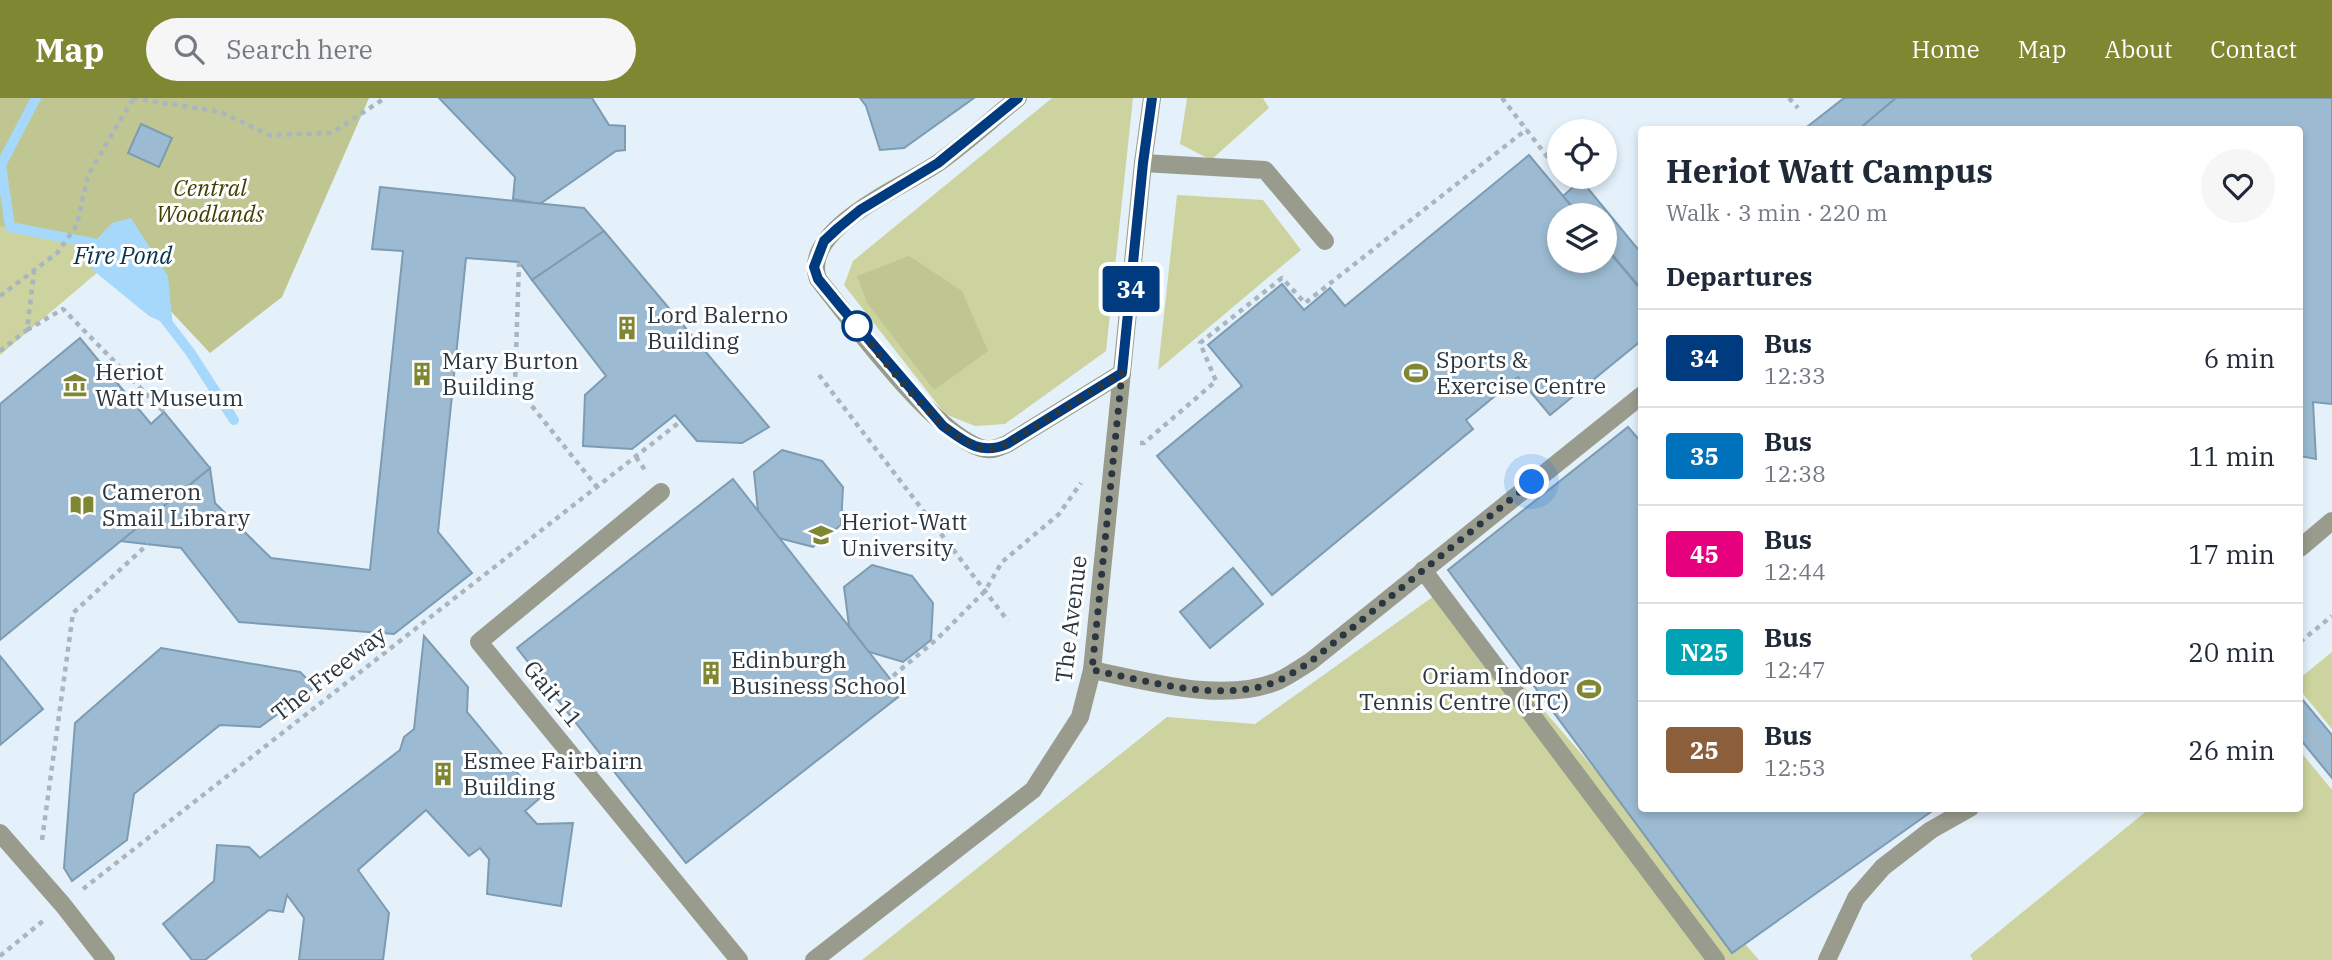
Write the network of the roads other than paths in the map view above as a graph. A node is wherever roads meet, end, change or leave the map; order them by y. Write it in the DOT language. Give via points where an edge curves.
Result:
graph roads {
  1 [pos="1018,98"];
  2 [pos="1152,98"];
  3 [pos="1143,163"];
  4 [pos="1325,241"];
  5 [pos="1122,373"];
  6 [pos="1638,397"];
  7 [pos="661,492"];
  8 [pos="2332,522"];
  9 [pos="2303,546"];
  10 [pos="1423,570"];
  11 [pos="1092,670"];
  12 [pos="1962,812"];
  13 [pos="0,833"];
  14 [pos="106,960"];
  15 [pos="739,960"];
  16 [pos="814,960"];
  17 [pos="1716,960"];
  18 [pos="1827,960"];
  1 -- 5 [label="street" via="938,163 838,228 824,241 818,255 814,267 818,279 943,426 983,449 1007,444"];
  2 -- 3 [label="street, The Avenue"];
  3 -- 4 [label="street" via="1265,170"];
  3 -- 5 [label="street, The Avenue"];
  5 -- 11 [label="street, The Avenue"];
  6 -- 10 [label="street"];
  7 -- 15 [label="street, Gait 11" via="478,642"];
  8 -- 9 [label="street"];
  10 -- 11 [label="street" via="1310,662 1278,681 1248,689 1198,690"];
  10 -- 17 [label="street"];
  11 -- 16 [label="street, The Avenue" via="1080,717 1033,790"];
  12 -- 18 [label="street" via="1883,867 1856,898"];
  13 -- 14 [label="street"];
}
